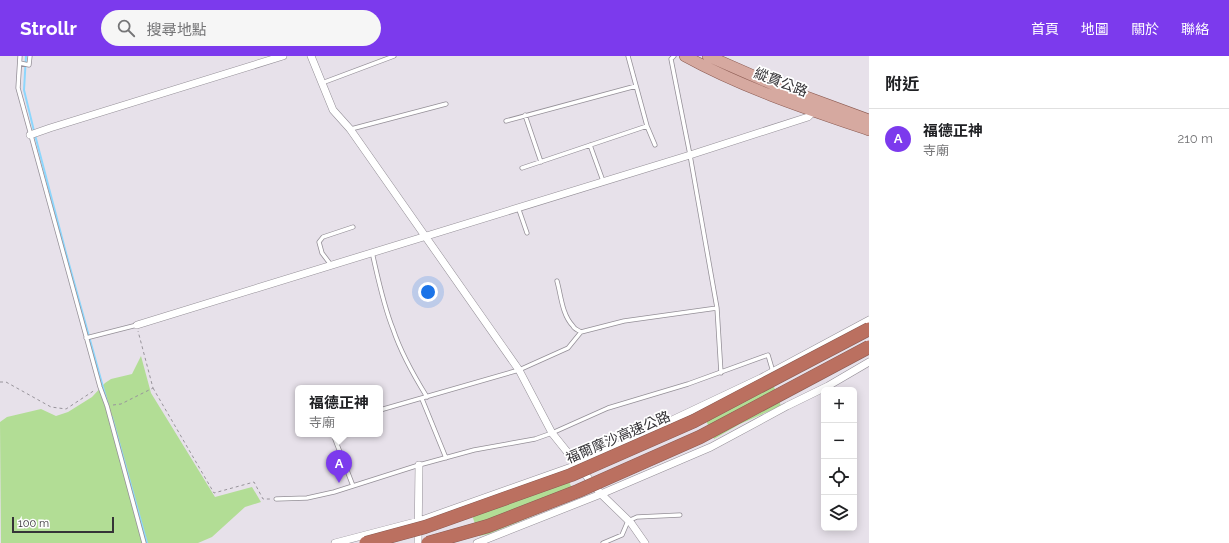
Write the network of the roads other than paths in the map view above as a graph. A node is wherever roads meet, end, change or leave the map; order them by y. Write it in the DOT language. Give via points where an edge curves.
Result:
graph roads {
  1 [pos="20,56"];
  2 [pos="30,56"];
  3 [pos="283,56"];
  4 [pos="311,56"];
  5 [pos="394,56"];
  6 [pos="628,56"];
  7 [pos="674,56"];
  8 [pos="684,56"];
  9 [pos="708,56"];
  10 [pos="20,63"];
  11 [pos="322,83"];
  12 [pos="636,86"];
  13 [pos="446,104"];
  14 [pos="814,111"];
  15 [pos="525,115"];
  16 [pos="869,120"];
  17 [pos="506,121"];
  18 [pos="647,126"];
  19 [pos="350,129"];
  20 [pos="869,130"];
  21 [pos="33,134"];
  22 [pos="590,145"];
  23 [pos="655,145"];
  24 [pos="690,155"];
  25 [pos="540,162"];
  26 [pos="522,168"];
  27 [pos="604,181"];
  28 [pos="518,207"];
  29 [pos="353,227"];
  30 [pos="527,233"];
  31 [pos="425,236"];
  32 [pos="372,252"];
  33 [pos="331,265"];
  34 [pos="557,281"];
  35 [pos="717,308"];
  36 [pos="136,325"];
  37 [pos="867,325"];
  38 [pos="581,332"];
  39 [pos="87,338"];
  40 [pos="869,347"];
  41 [pos="869,362"];
  42 [pos="519,370"];
  43 [pos="773,372"];
  44 [pos="721,373"];
  45 [pos="778,385"];
  46 [pos="781,392"];
  47 [pos="427,397"];
  48 [pos="422,399"];
  49 [pos="787,406"];
  50 [pos="383,409"];
  51 [pos="552,433"];
  52 [pos="334,437"];
  53 [pos="446,458"];
  54 [pos="578,464"];
  55 [pos="419,465"];
  56 [pos="353,486"];
  57 [pos="601,494"];
  58 [pos="276,499"];
  59 [pos="680,515"];
  60 [pos="628,520"];
  61 [pos="419,521"];
  62 [pos="144,543"];
  63 [pos="335,543"];
  64 [pos="366,543"];
  65 [pos="418,543"];
  66 [pos="428,543"];
  67 [pos="477,543"];
  68 [pos="603,543"];
  69 [pos="645,543"];
  1 -- 10 [label="lane"];
  2 -- 10 [label="lane" via="29,65"];
  3 -- 21 [label="street"];
  4 -- 11 [label="street"];
  5 -- 11 [label="lane"];
  6 -- 12 [label="lane"];
  7 -- 24 [label="lane" via="671,59"];
  8 -- 14 [label="main road, 縱貫公路" via="734,80"];
  9 -- 16 [label="main road, 縱貫公路" via="779,88"];
  10 -- 21 [label="lane" via="18,88"];
  11 -- 19 [label="street" via="333,110"];
  12 -- 15 [label="lane"];
  12 -- 18 [label="lane"];
  13 -- 19 [label="lane"];
  14 -- 20 [label="main road, 縱貫公路"];
  14 -- 24 [label="street" via="808,116"];
  15 -- 17 [label="lane"];
  15 -- 25 [label="lane"];
  18 -- 22 [label="lane"];
  18 -- 23 [label="lane"];
  19 -- 31 [label="street"];
  21 -- 39 [label="lane"];
  22 -- 25 [label="lane"];
  22 -- 27 [label="lane"];
  24 -- 27 [label="street"];
  24 -- 35 [label="lane"];
  25 -- 26 [label="lane"];
  27 -- 28 [label="street"];
  28 -- 30 [label="lane"];
  28 -- 31 [label="street"];
  29 -- 33 [label="lane" via="323,237 319,242"];
  31 -- 32 [label="street"];
  31 -- 42 [label="street"];
  32 -- 33 [label="street"];
  32 -- 47 [label="lane" via="393,330 413,374"];
  33 -- 36 [label="street"];
  34 -- 38 [label="lane" via="568,319 572,326"];
  35 -- 38 [label="lane" via="624,321"];
  35 -- 44 [label="lane"];
  36 -- 39 [label="lane"];
  37 -- 43 [label="street"];
  37 -- 64 [label="highway, 福爾摩沙高速公路, bridge" via="694,421 571,475 425,527"];
  38 -- 42 [label="lane" via="568,348"];
  39 -- 62 [label="lane"];
  40 -- 66 [label="highway, bridge" via="700,437 578,491 495,524"];
  41 -- 49 [label="street"];
  42 -- 47 [label="lane"];
  42 -- 51 [label="street"];
  43 -- 44 [label="lane" via="768,355"];
  43 -- 45 [label="lane"];
  43 -- 54 [label="street"];
  44 -- 51 [label="lane" via="608,408"];
  46 -- 49 [label="lane"];
  47 -- 48 [label="lane"];
  48 -- 50 [label="lane"];
  48 -- 53 [label="lane"];
  49 -- 57 [label="street" via="711,447"];
  51 -- 53 [label="lane"];
  51 -- 54 [label="street"];
  52 -- 56 [label="lane"];
  53 -- 55 [label="lane"];
  54 -- 57 [label="street"];
  54 -- 61 [label="street"];
  55 -- 56 [label="lane"];
  55 -- 61 [label="street"];
  56 -- 58 [label="lane" via="307,498"];
  57 -- 60 [label="street"];
  57 -- 67 [label="street"];
  59 -- 60 [label="lane" via="637,517"];
  60 -- 68 [label="lane" via="622,535"];
  60 -- 69 [label="street"];
  61 -- 63 [label="street"];
  61 -- 65 [label="street"];
}
